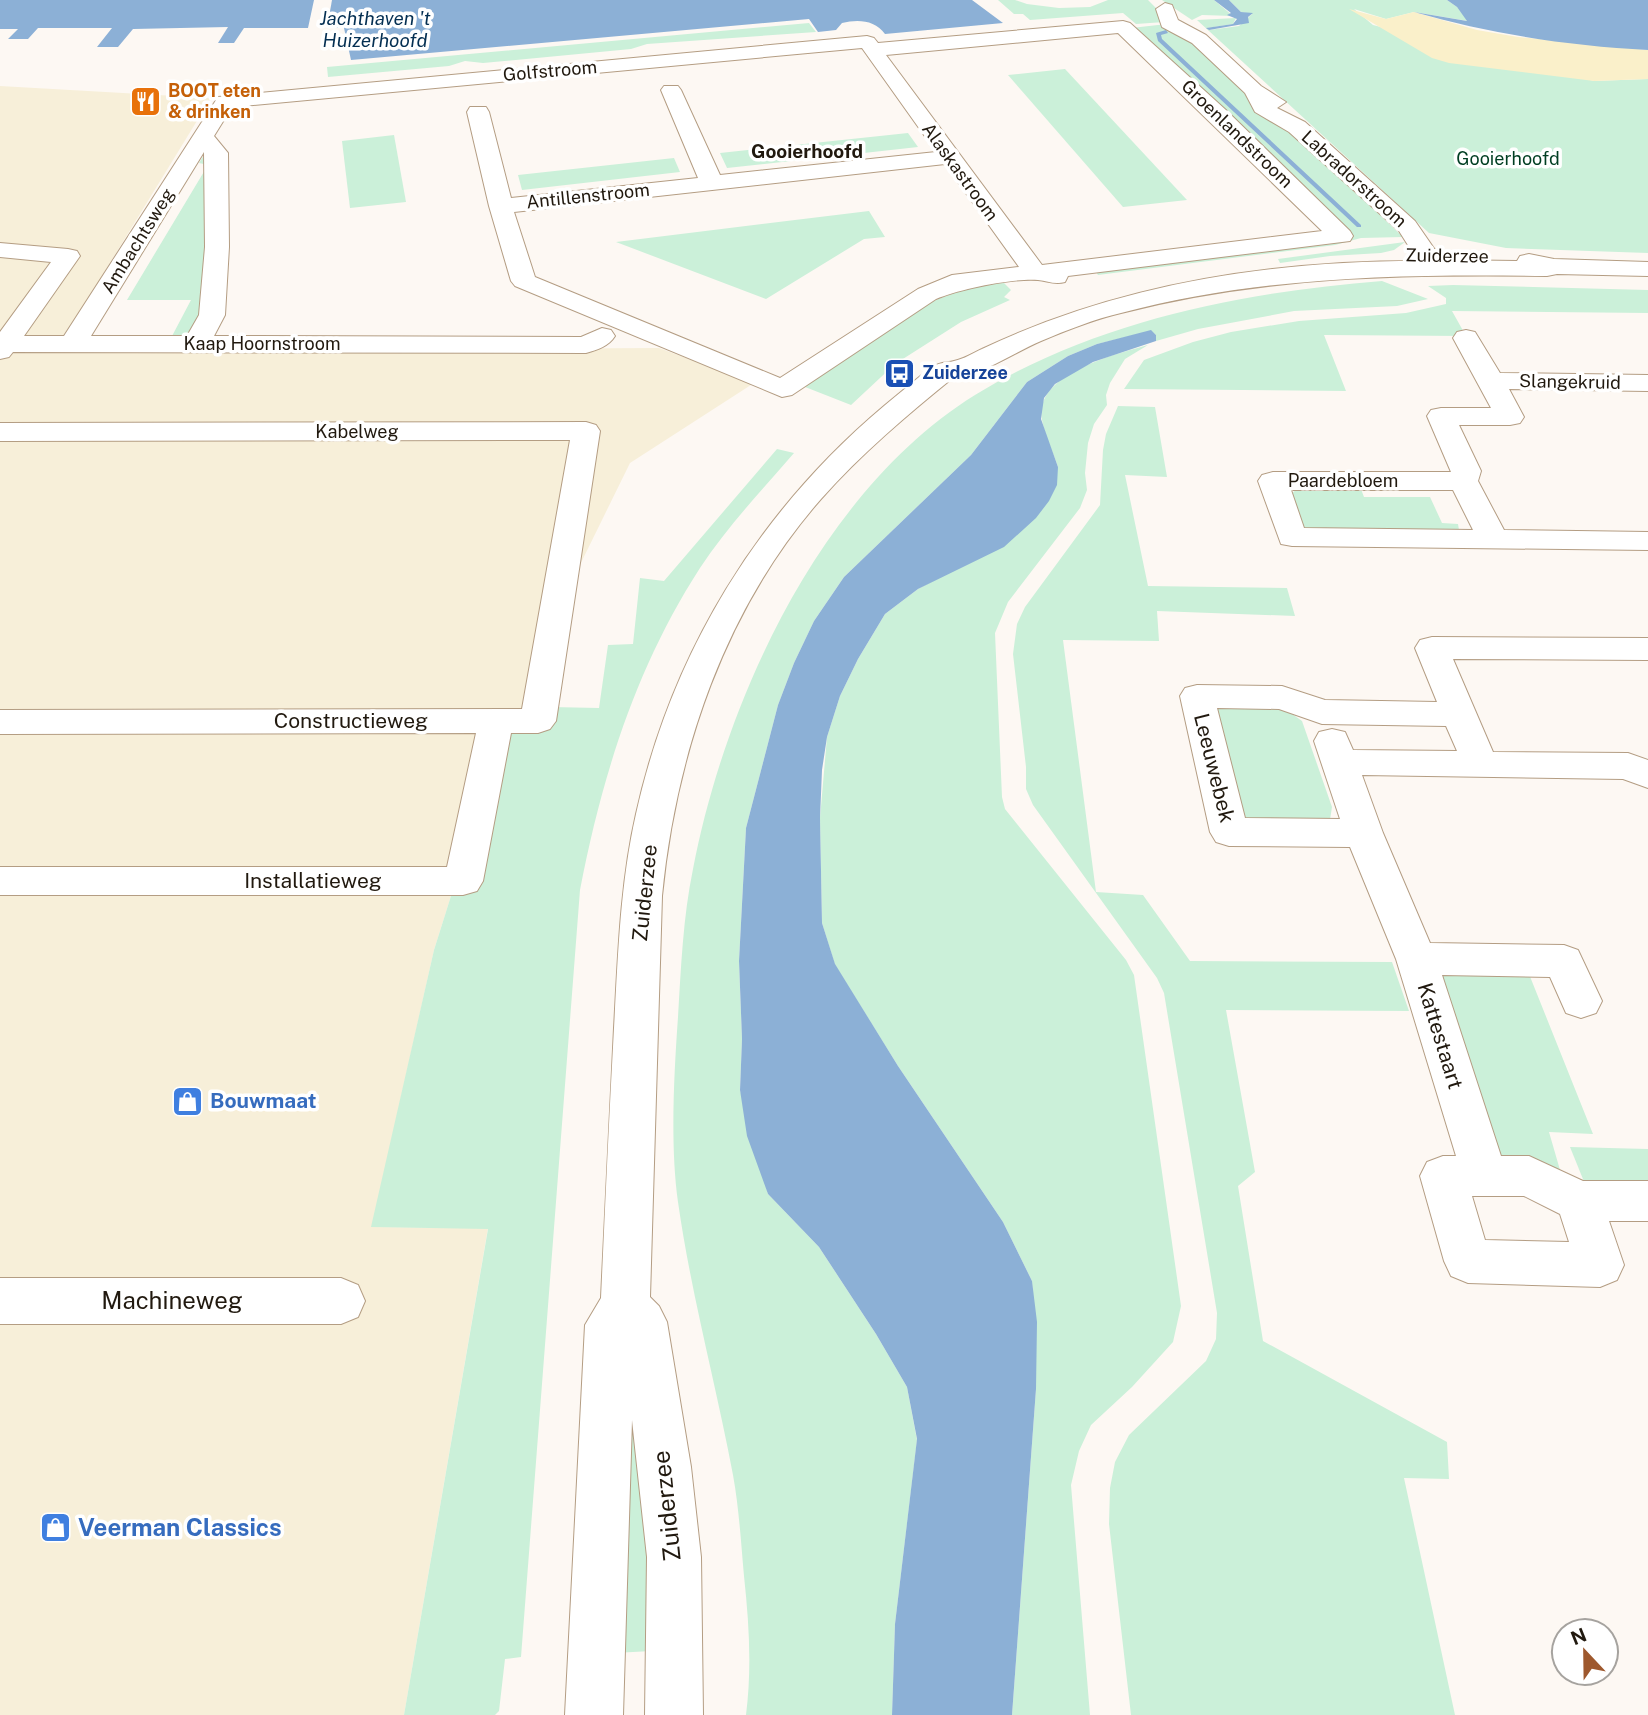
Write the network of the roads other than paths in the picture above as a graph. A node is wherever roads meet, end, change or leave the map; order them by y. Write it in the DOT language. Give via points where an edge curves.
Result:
graph roads {
  1 [pos="1160,4"];
  2 [pos="1132,34"];
  3 [pos="872,50"];
  4 [pos="671,90"];
  5 [pos="225,101"];
  6 [pos="478,112"];
  7 [pos="203,138"];
  8 [pos="948,157"];
  9 [pos="712,183"];
  10 [pos="501,206"];
  11 [pos="0,250"];
  12 [pos="1430,261"];
  13 [pos="1648,269"];
  14 [pos="1035,272"];
  15 [pos="1070,300"];
  16 [pos="585,307"];
  17 [pos="602,336"];
  18 [pos="1466,338"];
  19 [pos="73,343"];
  20 [pos="197,343"];
  21 [pos="519,344"];
  22 [pos="3,348"];
  23 [pos="1492,381"];
  24 [pos="1648,383"];
  25 [pos="0,432"];
  26 [pos="1463,481"];
  27 [pos="1493,539"];
  28 [pos="1648,541"];
  29 [pos="564,559"];
  30 [pos="1648,649"];
  31 [pos="1322,712"];
  32 [pos="1458,714"];
  33 [pos="496,721"];
  34 [pos="0,722"];
  35 [pos="1339,762"];
  36 [pos="1480,764"];
  37 [pos="1648,775"];
  38 [pos="1364,833"];
  39 [pos="0,880"];
  40 [pos="1416,959"];
  41 [pos="1581,1001"];
  42 [pos="1484,1174"];
  43 [pos="1579,1201"];
  44 [pos="1648,1201"];
  45 [pos="341,1301"];
  46 [pos="1,1304"];
  47 [pos="625,1306"];
  48 [pos="594,1715"];
  49 [pos="674,1715"];
  1 -- 12 [label="street, Labradorstroom" via="1170,23 1199,39 1254,90 1265,111 1297,127 1407,226"];
  2 -- 3 [label="street, Golfstroom" via="1113,27"];
  2 -- 14 [label="street, Groenlandstroom" via="1341,236"];
  3 -- 5 [label="street, Golfstroom" via="867,42"];
  3 -- 8 [label="street, Alaskastroom"];
  4 -- 9 [label="street"];
  5 -- 7 [label="street, Ambachtsweg"];
  6 -- 10 [label="street"];
  7 -- 19 [label="street, Ambachtsweg"];
  7 -- 20 [label="street" via="217,153 217,247 212,315"];
  8 -- 9 [label="street, Antillenstroom"];
  8 -- 14 [label="street, Alaskastroom"];
  9 -- 10 [label="street, Antillenstroom"];
  10 -- 16 [label="street, Antillenstroom" via="524,281"];
  11 -- 22 [label="street" via="68,256"];
  12 -- 13 [label="street, Zuiderzee" via="1547,269"];
  12 -- 15 [label="street, Zuiderzee" via="1244,278 1152,295"];
  14 -- 15 [label="street, Alaskastroom" via="1032,285"];
  14 -- 16 [label="street, Antillenstroom" via="952,283 933,290 782,389"];
  15 -- 47 [label="street, Zuiderzee" via="1034,333 963,368 946,370 830,451 807,496 727,613 692,687 661,784 640,920"];
  16 -- 21 [label="street, Kaap Hoornstroom"];
  17 -- 21 [label="street, Kaap Hoornstroom" via="586,345"];
  18 -- 23 [label="street, Slangekruid"];
  19 -- 20 [label="street, Kaap Hoornstroom"];
  19 -- 22 [label="street, Kaap Hoornstroom"];
  20 -- 21 [label="street, Kaap Hoornstroom"];
  23 -- 24 [label="street, Slangekruid"];
  23 -- 26 [label="street, Slangekruid" via="1510,417 1441,416 1466,471"];
  25 -- 29 [label="street, Kabelweg" via="586,431"];
  26 -- 27 [label="street"];
  26 -- 27 [label="street, Paardebloem" via="1273,481 1292,537"];
  27 -- 28 [label="street, Paardebloem"];
  29 -- 33 [label="street, Constructieweg" via="538,721"];
  30 -- 32 [label="street" via="1432,648"];
  31 -- 32 [label="street, Leeuwebek"];
  31 -- 35 [label="street"];
  31 -- 38 [label="street, Leeuwebek" via="1282,698 1197,696 1228,832"];
  32 -- 36 [label="street"];
  33 -- 34 [label="street, Constructieweg"];
  33 -- 39 [label="street, Installatieweg" via="463,881"];
  35 -- 36 [label="street"];
  35 -- 38 [label="street"];
  36 -- 37 [label="street" via="1628,766"];
  38 -- 40 [label="street"];
  40 -- 41 [label="street, Kattestaart" via="1564,961"];
  40 -- 42 [label="street, Kattestaart"];
  42 -- 43 [label="street" via="1529,1176"];
  42 -- 43 [label="street" via="1443,1176 1468,1261 1601,1265"];
  43 -- 44 [label="street"];
  45 -- 46 [label="street, Machineweg"];
  47 -- 48 [label="street, Zuiderzee" via="610,1325"];
  47 -- 49 [label="street, Zuiderzee" via="642,1322 665,1467 674,1557"];
}
